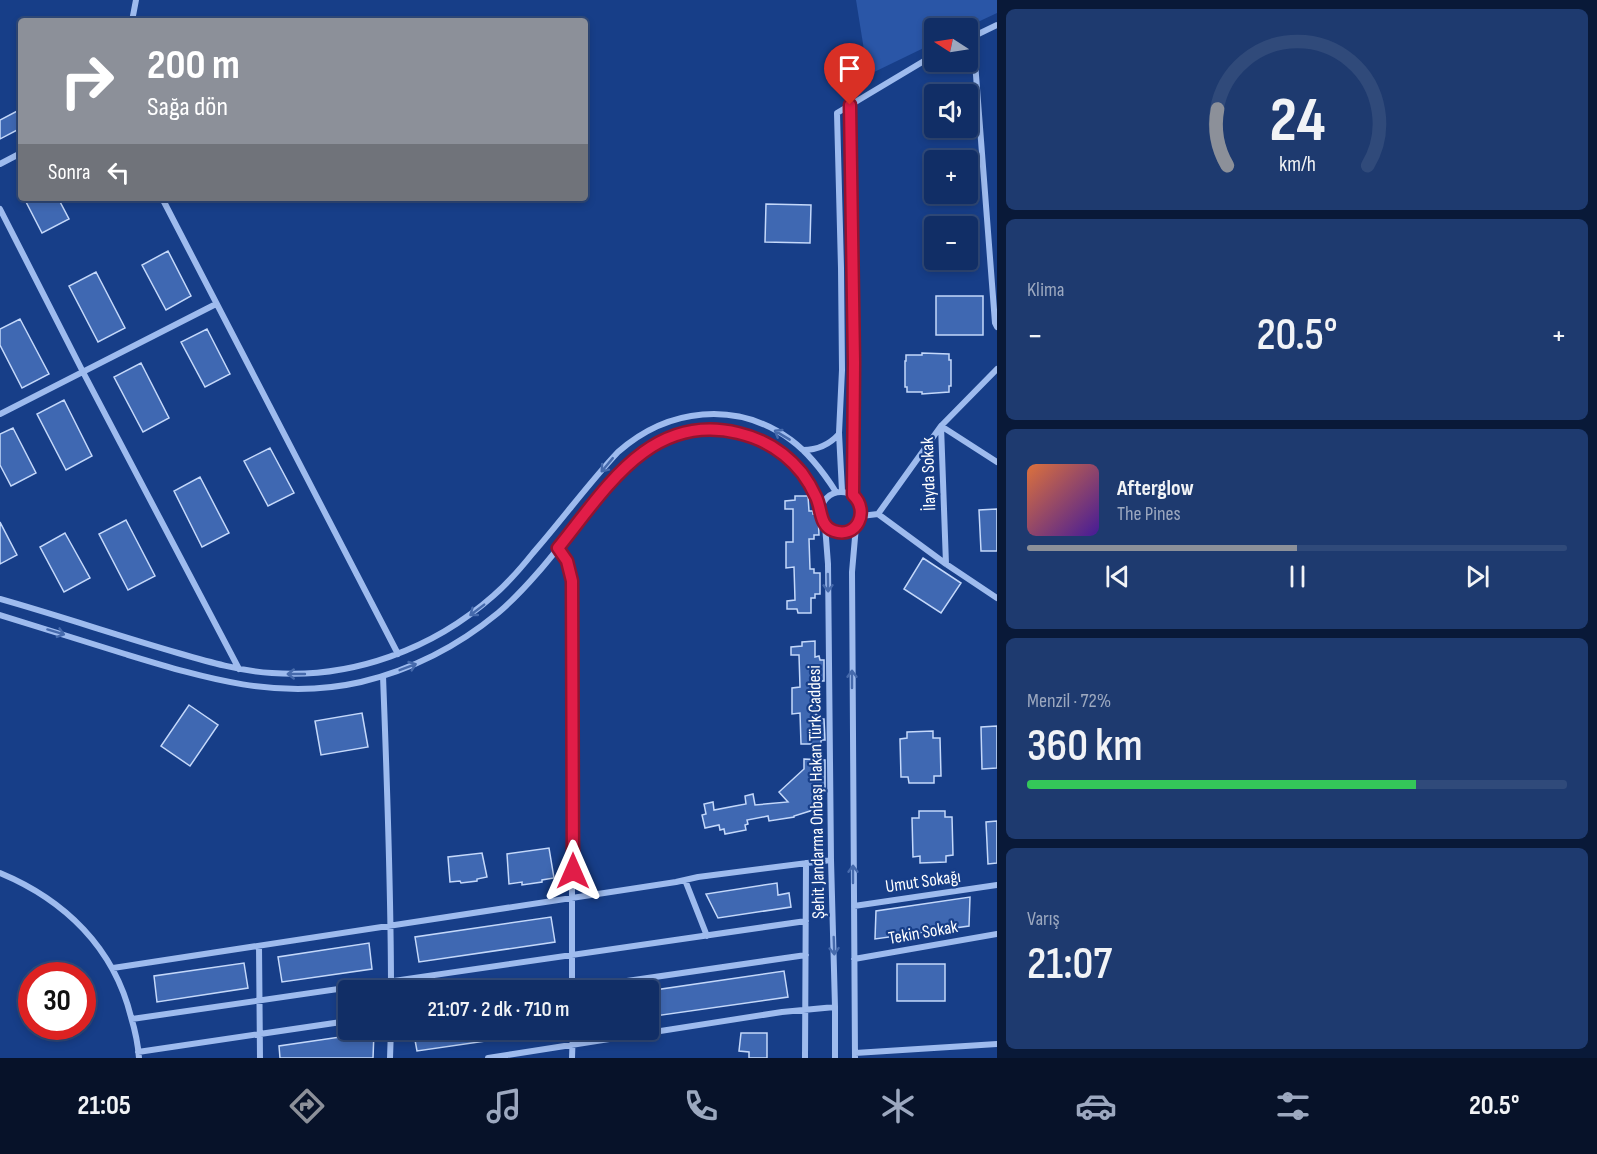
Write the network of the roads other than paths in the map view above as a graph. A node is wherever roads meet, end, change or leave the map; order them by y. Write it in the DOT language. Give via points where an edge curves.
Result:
graph roads {
  1 [pos="136,0"];
  2 [pos="133,18"];
  3 [pos="997,25"];
  4 [pos="978,33"];
  5 [pos="924,61"];
  6 [pos="973,72"];
  7 [pos="850,105"];
  8 [pos="18,155"];
  9 [pos="0,164"];
  10 [pos="164,201"];
  11 [pos="0,209"];
  12 [pos="216,304"];
  13 [pos="997,327"];
  14 [pos="997,369"];
  15 [pos="83,372"];
  16 [pos="0,414"];
  17 [pos="941,426"];
  18 [pos="839,433"];
  19 [pos="803,450"];
  20 [pos="997,462"];
  21 [pos="839,492"];
  22 [pos="853,495"];
  23 [pos="821,508"];
  24 [pos="878,514"];
  25 [pos="861,516"];
  26 [pos="825,525"];
  27 [pos="856,526"];
  28 [pos="558,548"];
  29 [pos="946,564"];
  30 [pos="997,598"];
  31 [pos="0,599"];
  32 [pos="0,615"];
  33 [pos="398,654"];
  34 [pos="239,669"];
  35 [pos="382,676"];
  36 [pos="831,860"];
  37 [pos="806,863"];
  38 [pos="0,873"];
  39 [pos="686,880"];
  40 [pos="997,885"];
  41 [pos="572,898"];
  42 [pos="854,906"];
  43 [pos="806,921"];
  44 [pos="391,926"];
  45 [pos="997,934"];
  46 [pos="707,936"];
  47 [pos="259,946"];
  48 [pos="572,955"];
  49 [pos="806,955"];
  50 [pos="854,959"];
  51 [pos="113,968"];
  52 [pos="391,980"];
  53 [pos="398,980"];
  54 [pos="571,980"];
  55 [pos="637,980"];
  56 [pos="338,989"];
  57 [pos="260,1000"];
  58 [pos="836,1007"];
  59 [pos="806,1010"];
  60 [pos="132,1019"];
  61 [pos="338,1022"];
  62 [pos="261,1034"];
  63 [pos="391,1040"];
  64 [pos="573,1040"];
  65 [pos="997,1044"];
  66 [pos="573,1045"];
  67 [pos="139,1055"];
  68 [pos="855,1055"];
  69 [pos="260,1058"];
  70 [pos="390,1058"];
  71 [pos="488,1058"];
  72 [pos="572,1058"];
  73 [pos="806,1058"];
  74 [pos="835,1058"];
  1 -- 2 [label="street"];
  3 -- 4 [label="street"];
  5 -- 7 [label="street"];
  6 -- 13 [label="street"];
  7 -- 18 [label="street" via="837,113 842,370"];
  7 -- 22 [label="street"];
  8 -- 9 [label="street"];
  10 -- 12 [label="street"];
  11 -- 15 [label="street"];
  12 -- 15 [label="street"];
  12 -- 33 [label="street"];
  14 -- 17 [label="street, İlayda Sokak"];
  15 -- 16 [label="street"];
  15 -- 34 [label="street"];
  17 -- 20 [label="street"];
  17 -- 24 [label="street"];
  17 -- 29 [label="street, İlayda Sokak"];
  18 -- 19 [label="street" via="825,446"];
  18 -- 21 [label="street"];
  19 -- 21 [label="street"];
  19 -- 33 [label="street, one-way" via="771,428 729,415 684,417 650,429 618,452 494,596 448,629"];
  21 -- 22 [label="street"];
  21 -- 23 [label="street" via="826,498"];
  22 -- 25 [label="street" via="860,504"];
  23 -- 26 [label="street"];
  23 -- 28 [label="street" via="804,476 776,448 742,434 702,429 665,439 644,451 615,477"];
  24 -- 25 [label="street"];
  24 -- 29 [label="street"];
  25 -- 27 [label="street"];
  26 -- 27 [label="street" via="840,533"];
  26 -- 36 [label="street, Şehit Jandarma Onbaşı Hakan Türk Caddesi, one-way"];
  42 -- 27 [label="street, Şehit Jandarma Onbaşı Hakan Türk Caddesi, one-way" via="852,572"];
  35 -- 28 [label="street, one-way" via="431,657 481,626 513,598"];
  28 -- 41 [label="street" via="567,561 572,581"];
  29 -- 30 [label="street"];
  31 -- 34 [label="street"];
  32 -- 35 [label="street, one-way" via="232,684 304,690"];
  33 -- 34 [label="street, one-way" via="324,673"];
  35 -- 44 [label="street"];
  36 -- 37 [label="street"];
  36 -- 58 [label="street, Şehit Jandarma Onbaşı Hakan Türk Caddesi, one-way"];
  37 -- 39 [label="street"];
  37 -- 43 [label="street"];
  38 -- 51 [label="street" via="60,907 81,926"];
  39 -- 41 [label="street"];
  39 -- 46 [label="street"];
  40 -- 42 [label="street, Umut Sokağı"];
  41 -- 44 [label="street"];
  41 -- 48 [label="street"];
  42 -- 50 [label="street, Şehit Jandarma Onbaşı Hakan Türk Caddesi"];
  43 -- 46 [label="street"];
  43 -- 49 [label="street"];
  44 -- 47 [label="street"];
  44 -- 52 [label="street"];
  45 -- 50 [label="street, Tekin Sokak"];
  46 -- 48 [label="street"];
  47 -- 51 [label="street"];
  47 -- 57 [label="street"];
  48 -- 53 [label="street"];
  48 -- 54 [label="street"];
  49 -- 55 [label="street"];
  49 -- 59 [label="street"];
  50 -- 68 [label="street, Şehit Jandarma Onbaşı Hakan Türk Caddesi"];
  51 -- 60 [label="street"];
  56 -- 57 [label="street"];
  57 -- 60 [label="street"];
  57 -- 62 [label="street"];
  58 -- 59 [label="street"];
  58 -- 74 [label="street, Şehit Jandarma Onbaşı Hakan Türk Caddesi"];
  59 -- 66 [label="street"];
  59 -- 73 [label="street"];
  60 -- 67 [label="street"];
  61 -- 62 [label="street"];
  62 -- 67 [label="street"];
  62 -- 69 [label="street"];
  63 -- 70 [label="street"];
  64 -- 66 [label="street"];
  65 -- 68 [label="street"];
  66 -- 71 [label="street"];
  66 -- 72 [label="street"];
}
